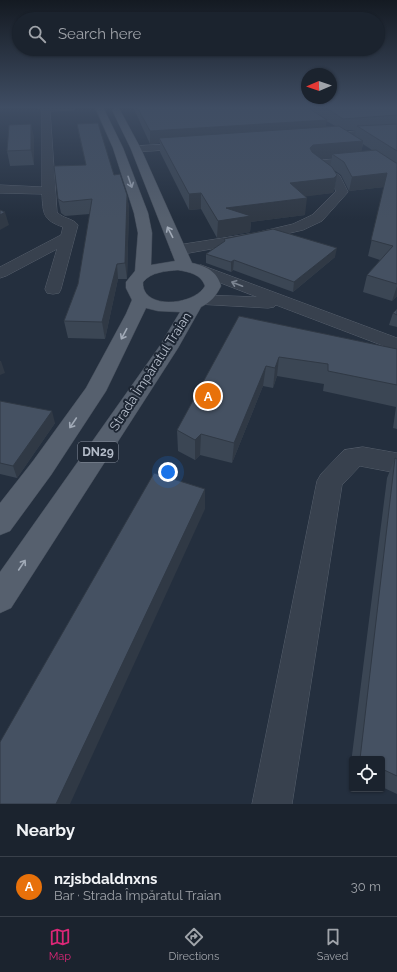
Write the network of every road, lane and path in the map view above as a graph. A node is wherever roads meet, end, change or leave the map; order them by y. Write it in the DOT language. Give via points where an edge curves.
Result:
graph roads {
  1 [pos="45,145"];
  2 [pos="116,145"];
  3 [pos="134,145"];
  4 [pos="198,145"];
  5 [pos="136,149"];
  6 [pos="370,155"];
  7 [pos="0,189"];
  8 [pos="48,191"];
  9 [pos="68,237"];
  10 [pos="178,250"];
  11 [pos="184,266"];
  12 [pos="201,270"];
  13 [pos="0,273"];
  14 [pos="143,273"];
  15 [pos="53,289"];
  16 [pos="141,299"];
  17 [pos="198,302"];
  18 [pos="286,304"];
  19 [pos="397,345"];
  20 [pos="397,463"];
  21 [pos="0,523"];
  22 [pos="0,598"];
  23 [pos="272,804"];
  1 -- 8 [label="street"];
  2 -- 14 [label="main road, one-way" via="146,234"];
  3 -- 5 [label="main road"];
  4 -- 5 [label="street"];
  10 -- 5 [label="main road, one-way"];
  6 -- 10 [label="street" via="312,161 332,175 341,186 342,192 314,220 298,227 262,235"];
  7 -- 8 [label="street"];
  8 -- 9 [label="street" via="50,213 56,220 71,225"];
  9 -- 13 [label="street"];
  9 -- 15 [label="street"];
  10 -- 11 [label="main road"];
  11 -- 12 [label="main road"];
  11 -- 14 [label="main road" via="153,268"];
  12 -- 17 [label="main road, DN29" via="211,279 213,286 210,294"];
  18 -- 12 [label="street, one-way"];
  14 -- 16 [label="main road" via="136,279 134,286"];
  16 -- 17 [label="main road" via="151,304 178,307"];
  16 -- 21 [label="main road, DN29, one-way" via="95,391"];
  17 -- 18 [label="street"];
  22 -- 17 [label="main road, Strada Împăratul Traian / DN29, one-way"];
  18 -- 19 [label="street"];
  20 -- 23 [label="street" via="363,456 353,457 330,481"];
}
